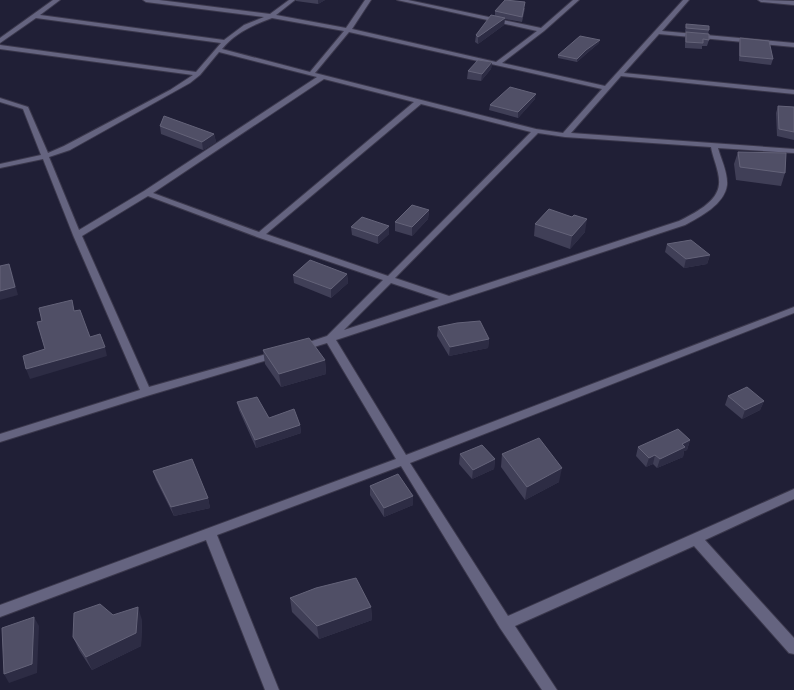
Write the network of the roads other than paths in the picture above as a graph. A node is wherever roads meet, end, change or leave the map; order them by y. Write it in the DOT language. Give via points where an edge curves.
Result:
graph roads {
  1 [pos="57,0"];
  2 [pos="146,0"];
  3 [pos="292,0"];
  4 [pos="368,0"];
  5 [pos="400,0"];
  6 [pos="576,0"];
  7 [pos="686,0"];
  8 [pos="761,0"];
  9 [pos="794,3"];
  10 [pos="35,16"];
  11 [pos="271,16"];
  12 [pos="348,30"];
  13 [pos="542,30"];
  14 [pos="658,32"];
  15 [pos="0,41"];
  16 [pos="225,42"];
  17 [pos="794,45"];
  18 [pos="0,47"];
  19 [pos="217,50"];
  20 [pos="497,64"];
  21 [pos="312,73"];
  22 [pos="198,74"];
  23 [pos="620,74"];
  24 [pos="324,76"];
  25 [pos="606,88"];
  26 [pos="794,92"];
  27 [pos="0,100"];
  28 [pos="420,101"];
  29 [pos="536,130"];
  30 [pos="565,135"];
  31 [pos="714,145"];
  32 [pos="794,151"];
  33 [pos="45,156"];
  34 [pos="0,166"];
  35 [pos="147,193"];
  36 [pos="260,234"];
  37 [pos="77,235"];
  38 [pos="389,280"];
  39 [pos="447,299"];
  40 [pos="794,310"];
  41 [pos="330,339"];
  42 [pos="146,392"];
  43 [pos="0,438"];
  44 [pos="403,462"];
  45 [pos="794,494"];
  46 [pos="210,533"];
  47 [pos="696,539"];
  48 [pos="0,611"];
  49 [pos="505,624"];
  50 [pos="794,648"];
  51 [pos="272,690"];
  52 [pos="550,690"];
  1 -- 10 [label="street"];
  2 -- 11 [label="street"];
  3 -- 11 [label="street"];
  4 -- 12 [label="street"];
  5 -- 13 [label="street"];
  6 -- 13 [label="street"];
  7 -- 14 [label="street"];
  8 -- 9 [label="street"];
  10 -- 15 [label="street"];
  10 -- 16 [label="street"];
  11 -- 12 [label="street"];
  11 -- 16 [label="street" via="246,26"];
  12 -- 20 [label="street"];
  12 -- 21 [label="street"];
  13 -- 20 [label="street"];
  14 -- 17 [label="street"];
  14 -- 23 [label="street"];
  16 -- 19 [label="street"];
  18 -- 22 [label="street"];
  19 -- 21 [label="street"];
  19 -- 22 [label="street"];
  20 -- 25 [label="street"];
  21 -- 24 [label="street"];
  22 -- 33 [label="street" via="172,92 100,131"];
  23 -- 25 [label="street"];
  23 -- 26 [label="street"];
  24 -- 28 [label="street"];
  24 -- 35 [label="street"];
  25 -- 30 [label="street"];
  27 -- 33 [label="street" via="26,108 31,115"];
  28 -- 29 [label="street"];
  28 -- 36 [label="street"];
  29 -- 30 [label="street"];
  29 -- 38 [label="street"];
  30 -- 31 [label="street"];
  31 -- 32 [label="street"];
  31 -- 39 [label="street" via="723,184 718,195 699,215 682,223"];
  33 -- 34 [label="street"];
  33 -- 37 [label="street"];
  35 -- 36 [label="street"];
  35 -- 37 [label="street"];
  36 -- 38 [label="street"];
  37 -- 42 [label="street"];
  38 -- 39 [label="street"];
  38 -- 41 [label="street"];
  39 -- 41 [label="street"];
  40 -- 44 [label="street"];
  41 -- 42 [label="street"];
  41 -- 44 [label="street"];
  42 -- 43 [label="street"];
  44 -- 46 [label="street"];
  44 -- 49 [label="street"];
  45 -- 47 [label="street"];
  46 -- 48 [label="street"];
  46 -- 51 [label="street"];
  47 -- 49 [label="street"];
  47 -- 50 [label="street"];
  49 -- 52 [label="street"];
}
